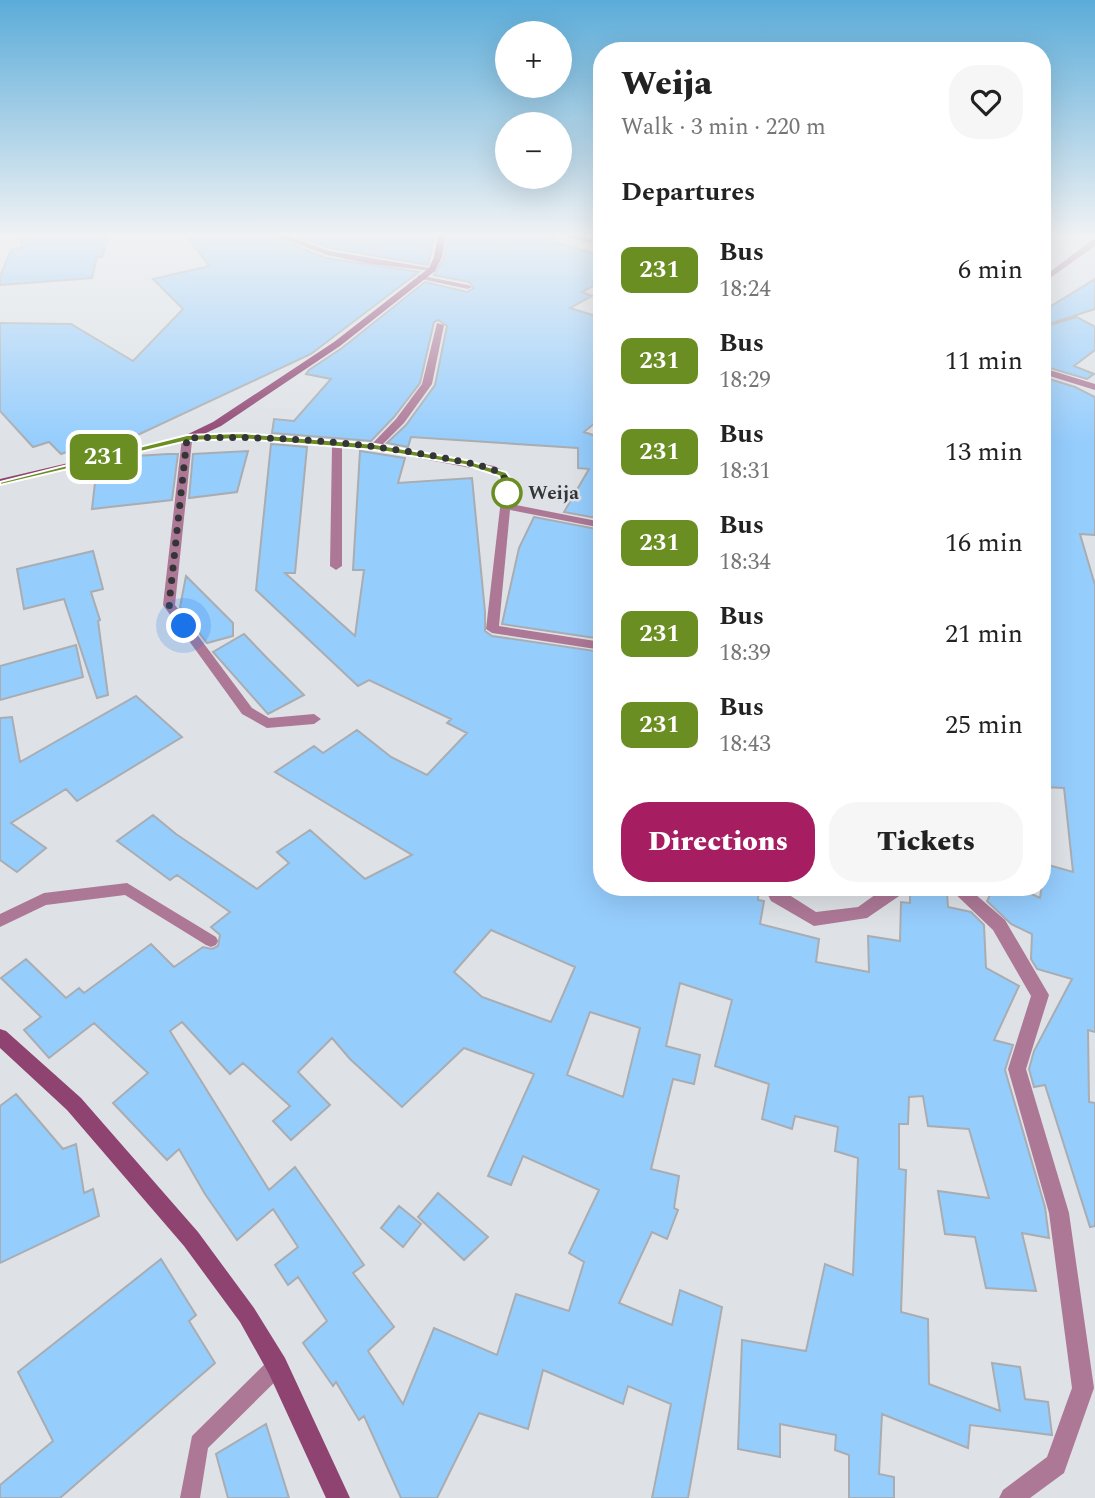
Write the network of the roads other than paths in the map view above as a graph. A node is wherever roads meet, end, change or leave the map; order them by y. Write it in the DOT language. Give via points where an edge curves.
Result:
graph roads {
  1 [pos="388,304"];
  2 [pos="440,325"];
  3 [pos="1051,374"];
  4 [pos="1095,387"];
  5 [pos="187,438"];
  6 [pos="337,444"];
  7 [pos="375,447"];
  8 [pos="0,482"];
  9 [pos="505,506"];
  10 [pos="593,523"];
  11 [pos="336,566"];
  12 [pos="593,645"];
  13 [pos="314,719"];
  14 [pos="778,896"];
  15 [pos="886,896"];
  16 [pos="966,896"];
  17 [pos="0,921"];
  18 [pos="211,941"];
  19 [pos="0,1037"];
  20 [pos="277,1367"];
  21 [pos="190,1498"];
  22 [pos="338,1498"];
  23 [pos="1011,1498"];
  1 -- 5 [label="street" via="291,376"];
  2 -- 7 [label="street" via="427,384"];
  3 -- 4 [label="street"];
  5 -- 6 [label="street" via="241,436"];
  5 -- 8 [label="street"];
  5 -- 13 [label="street" via="169,605 247,711 267,723"];
  6 -- 7 [label="street"];
  6 -- 11 [label="street"];
  7 -- 9 [label="street" via="502,474 508,482"];
  9 -- 10 [label="street"];
  9 -- 12 [label="street" via="492,629"];
  14 -- 15 [label="street" via="814,919 860,914"];
  16 -- 23 [label="street" via="999,925 1040,995 1017,1069 1059,1213 1083,1388 1056,1465"];
  17 -- 18 [label="lane" via="44,899 127,889"];
  19 -- 20 [label="street" via="74,1104 191,1239 247,1315"];
  20 -- 21 [label="lane" via="199,1443"];
  20 -- 22 [label="street"];
}
